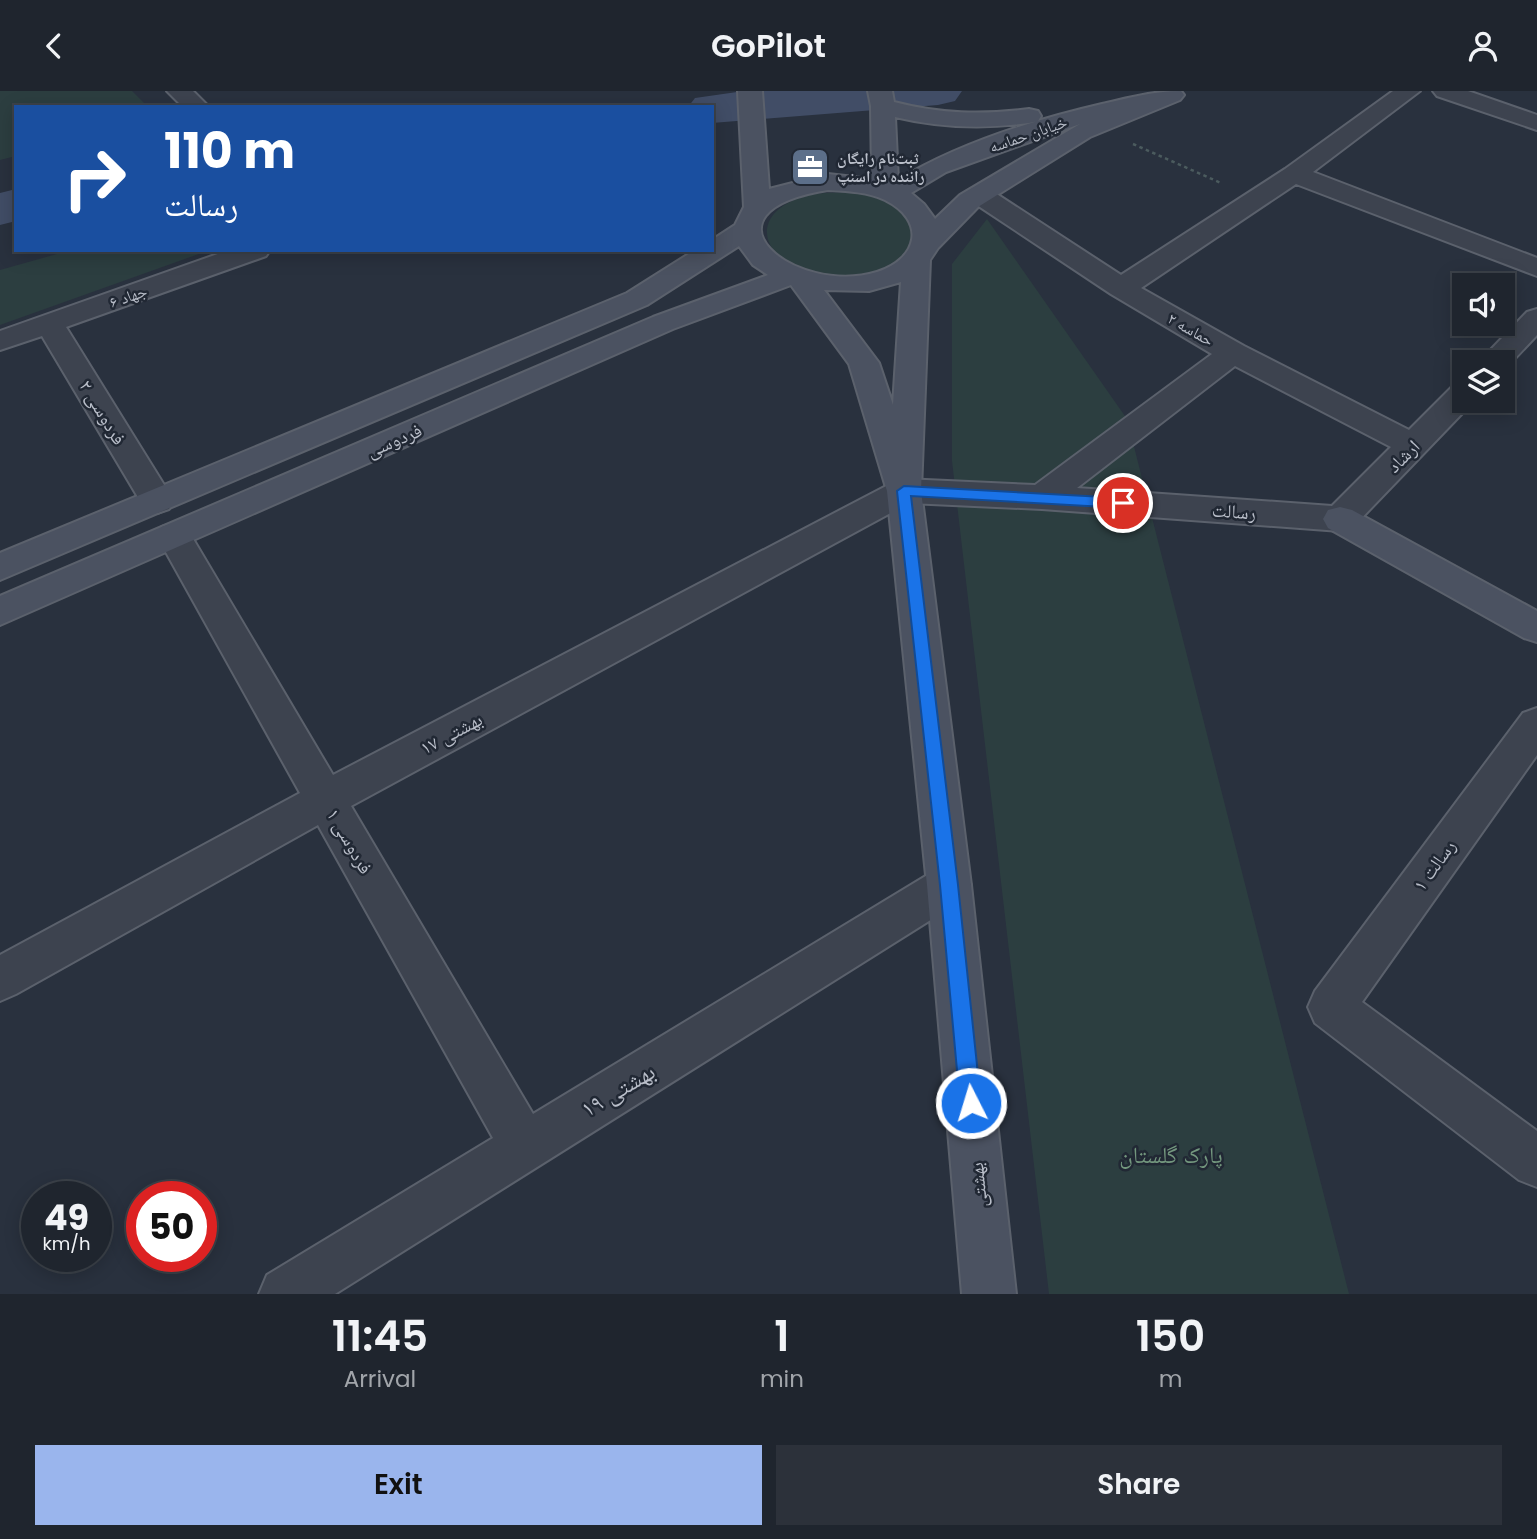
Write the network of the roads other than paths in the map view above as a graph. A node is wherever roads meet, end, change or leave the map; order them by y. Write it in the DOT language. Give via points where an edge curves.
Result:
graph roads {
  1 [pos="179,91"];
  2 [pos="1408,91"];
  3 [pos="1445,91"];
  4 [pos="1182,94"];
  5 [pos="881,99"];
  6 [pos="750,102"];
  7 [pos="195,105"];
  8 [pos="1537,123"];
  9 [pos="1294,174"];
  10 [pos="889,192"];
  11 [pos="980,195"];
  12 [pos="752,219"];
  13 [pos="714,245"];
  14 [pos="922,251"];
  15 [pos="250,252"];
  16 [pos="705,252"];
  17 [pos="1537,268"];
  18 [pos="796,278"];
  19 [pos="1121,288"];
  20 [pos="1537,319"];
  21 [pos="50,323"];
  22 [pos="0,341"];
  23 [pos="1506,350"];
  24 [pos="1233,353"];
  25 [pos="1452,405"];
  26 [pos="1413,445"];
  27 [pos="904,491"];
  28 [pos="1041,497"];
  29 [pos="165,518"];
  30 [pos="1340,519"];
  31 [pos="0,567"];
  32 [pos="0,611"];
  33 [pos="1537,628"];
  34 [pos="1537,724"];
  35 [pos="326,799"];
  36 [pos="949,885"];
  37 [pos="0,979"];
  38 [pos="525,1147"];
  39 [pos="1537,1162"];
  40 [pos="286,1294"];
  41 [pos="989,1294"];
  1 -- 7 [label="street"];
  2 -- 9 [label="street"];
  3 -- 8 [label="street"];
  4 -- 5 [label="main road" via="983,123 933,120"];
  4 -- 10 [label="main road, خیابان حماسه" via="1048,126 937,167"];
  4 -- 11 [label="main road, خیابان حماسه" via="1081,132"];
  5 -- 10 [label="main road"];
  6 -- 12 [label="main road"];
  9 -- 17 [label="street"];
  9 -- 19 [label="street"];
  10 -- 12 [label="main road" via="828,182 799,187 775,196"];
  10 -- 14 [label="main road" via="914,207 926,224"];
  11 -- 14 [label="main road, خیابان حماسه"];
  11 -- 19 [label="street, حماسه ۲"];
  12 -- 13 [label="main road, فردوسی"];
  12 -- 18 [label="main road" via="752,247 766,264"];
  14 -- 18 [label="main road" via="895,274 866,283"];
  14 -- 27 [label="main road"];
  15 -- 21 [label="street, جهاد ۶"];
  16 -- 29 [label="main road, فردوسی" via="637,299"];
  18 -- 27 [label="main road" via="864,363"];
  18 -- 29 [label="main road, فردوسی" via="663,323"];
  19 -- 24 [label="street, حماسه ۲"];
  20 -- 23 [label="street"];
  21 -- 22 [label="street, جهاد ۶"];
  21 -- 29 [label="street, فردوسی ۲"];
  24 -- 26 [label="street, حماسه ۲"];
  24 -- 28 [label="street"];
  25 -- 26 [label="street, ارشاد"];
  26 -- 30 [label="street, ارشاد"];
  27 -- 28 [label="street, رسالت"];
  27 -- 35 [label="street, بهشتی ۱۷"];
  27 -- 36 [label="main road, بهشتی"];
  28 -- 30 [label="street, رسالت"];
  29 -- 31 [label="main road, فردوسی"];
  29 -- 32 [label="main road, فردوسی"];
  29 -- 35 [label="street, فردوسی ۱"];
  30 -- 33 [label="main road, رسالت"];
  34 -- 39 [label="street, رسالت ۱" via="1331,1007"];
  35 -- 37 [label="street, بهشتی ۱۷"];
  35 -- 38 [label="street, فردوسی ۱"];
  36 -- 38 [label="street, بهشتی ۱۹"];
  36 -- 41 [label="main road, بهشتی"];
  38 -- 40 [label="street, بهشتی ۱۹"];
}
